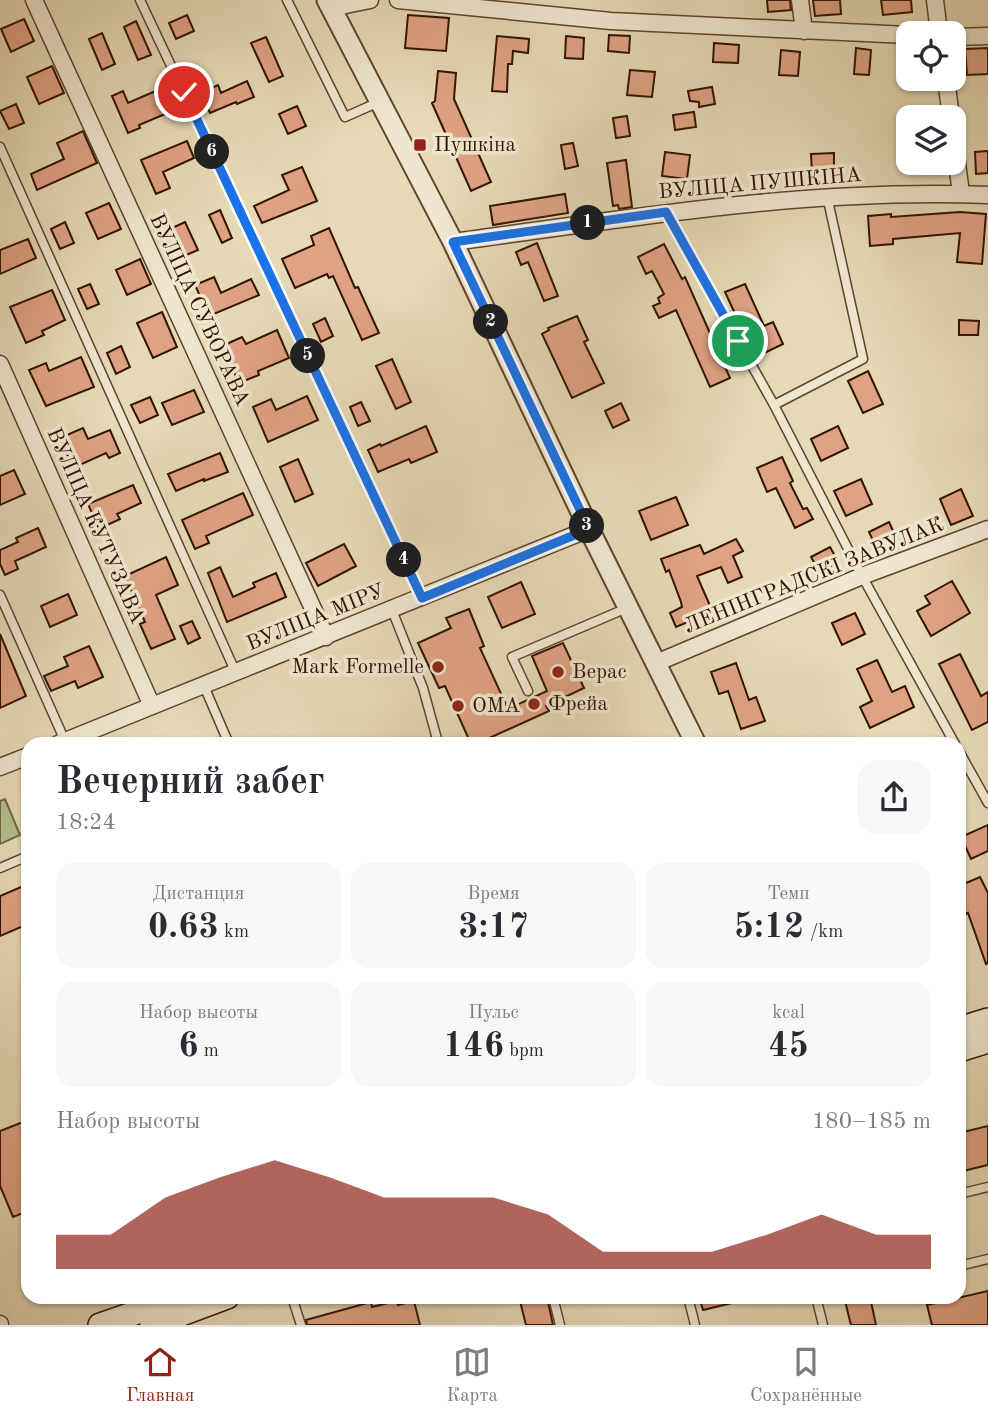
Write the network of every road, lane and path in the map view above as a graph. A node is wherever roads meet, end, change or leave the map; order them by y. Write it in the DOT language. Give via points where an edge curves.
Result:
graph roads {
  1 [pos="34,0"];
  2 [pos="141,0"];
  3 [pos="287,0"];
  4 [pos="370,0"];
  5 [pos="398,0"];
  6 [pos="800,0"];
  7 [pos="935,0"];
  8 [pos="329,4"];
  9 [pos="938,21"];
  10 [pos="804,31"];
  11 [pos="896,35"];
  12 [pos="988,36"];
  13 [pos="966,37"];
  14 [pos="379,102"];
  15 [pos="0,146"];
  16 [pos="959,175"];
  17 [pos="961,194"];
  18 [pos="988,195"];
  19 [pos="827,196"];
  20 [pos="666,212"];
  21 [pos="453,242"];
  22 [pos="0,364"];
  23 [pos="774,405"];
  24 [pos="988,528"];
  25 [pos="589,529"];
  26 [pos="862,576"];
  27 [pos="0,595"];
  28 [pos="422,598"];
  29 [pos="628,608"];
  30 [pos="392,610"];
  31 [pos="326,637"];
  32 [pos="656,663"];
  33 [pos="236,673"];
  34 [pos="204,686"];
  35 [pos="528,691"];
  36 [pos="152,706"];
  37 [pos="59,737"];
  38 [pos="74,737"];
  39 [pos="226,737"];
  40 [pos="437,737"];
  41 [pos="692,737"];
  42 [pos="951,737"];
  43 [pos="21,759"];
  44 [pos="966,764"];
  45 [pos="0,767"];
  46 [pos="988,803"];
  47 [pos="21,859"];
  48 [pos="0,868"];
  49 [pos="988,1020"];
  50 [pos="966,1027"];
  51 [pos="988,1041"];
  52 [pos="966,1048"];
  53 [pos="988,1187"];
  54 [pos="966,1192"];
  55 [pos="988,1259"];
  56 [pos="966,1264"];
  57 [pos="161,1304"];
  58 [pos="208,1304"];
  59 [pos="294,1304"];
  60 [pos="555,1304"];
  61 [pos="690,1304"];
  62 [pos="818,1304"];
  63 [pos="100,1325"];
  64 [pos="152,1325"];
  65 [pos="301,1325"];
  66 [pos="560,1325"];
  67 [pos="695,1325"];
  68 [pos="822,1325"];
  1 -- 31 [label="street, ВУЛІЦА СУВОРАВА"];
  2 -- 28 [label="lane"];
  3 -- 14 [label="lane" via="345,117"];
  4 -- 8 [label="street"];
  5 -- 10 [label="street" via="611,21"];
  6 -- 10 [label="street"];
  7 -- 9 [label="street"];
  8 -- 14 [label="street"];
  10 -- 11 [label="street"];
  12 -- 13 [label="street"];
  14 -- 21 [label="street"];
  15 -- 33 [label="lane"];
  16 -- 17 [label="street"];
  17 -- 18 [label="street, ВУЛІЦА ПУШКІНА"];
  17 -- 19 [label="street, ВУЛІЦА ПУШКІНА"];
  19 -- 20 [label="street, ВУЛІЦА ПУШКІНА"];
  19 -- 23 [label="lane" via="863,359"];
  20 -- 21 [label="street, ВУЛІЦА ПУШКІНА"];
  20 -- 23 [label="lane"];
  21 -- 25 [label="street"];
  22 -- 36 [label="street, ВУЛІЦА КУТУЗАВА"];
  23 -- 26 [label="lane"];
  24 -- 26 [label="street, ЛЕНІНГРАДСКІ ЗАВУЛАК"];
  25 -- 28 [label="street, ВУЛІЦА МІРУ"];
  25 -- 29 [label="street"];
  26 -- 32 [label="street, ЛЕНІНГРАДСКІ ЗАВУЛАК"];
  26 -- 42 [label="lane"];
  27 -- 37 [label="lane"];
  28 -- 30 [label="street, ВУЛІЦА МІРУ"];
  29 -- 32 [label="street"];
  29 -- 35 [label="lane" via="512,657"];
  30 -- 31 [label="street, ВУЛІЦА МІРУ"];
  30 -- 40 [label="lane" via="424,688"];
  31 -- 33 [label="street, ВУЛІЦА МІРУ"];
  32 -- 41 [label="street"];
  33 -- 34 [label="street, ВУЛІЦА МІРУ"];
  34 -- 36 [label="street, ВУЛІЦА МІРУ"];
  34 -- 39 [label="lane"];
  36 -- 38 [label="street, ВУЛІЦА МІРУ"];
  43 -- 45 [label="street"];
  44 -- 46 [label="lane"];
  47 -- 48 [label="lane"];
  49 -- 50 [label="main road"];
  51 -- 52 [label="main road"];
  53 -- 54 [label="lane"];
  55 -- 56 [label="lane"];
  57 -- 63 [label="main road"];
  58 -- 64 [label="main road"];
  59 -- 65 [label="lane"];
  60 -- 66 [label="lane"];
  61 -- 67 [label="lane"];
  62 -- 68 [label="lane"];
}
